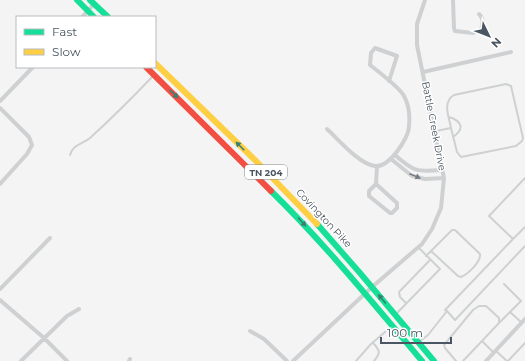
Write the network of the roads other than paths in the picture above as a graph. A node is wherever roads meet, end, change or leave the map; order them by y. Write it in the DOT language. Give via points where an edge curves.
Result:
graph roads {
  1 [pos="76,0"];
  2 [pos="425,0"];
  3 [pos="453,0"];
  4 [pos="92,2"];
  5 [pos="88,11"];
  6 [pos="479,14"];
  7 [pos="83,16"];
  8 [pos="93,16"];
  9 [pos="107,16"];
  10 [pos="510,52"];
  11 [pos="156,64"];
  12 [pos="32,68"];
  13 [pos="147,68"];
  14 [pos="423,72"];
  15 [pos="154,75"];
  16 [pos="389,81"];
  17 [pos="191,98"];
  18 [pos="0,101"];
  19 [pos="184,104"];
  20 [pos="0,108"];
  21 [pos="449,117"];
  22 [pos="451,128"];
  23 [pos="327,129"];
  24 [pos="434,131"];
  25 [pos="453,137"];
  26 [pos="70,155"];
  27 [pos="395,155"];
  28 [pos="391,159"];
  29 [pos="377,166"];
  30 [pos="442,170"];
  31 [pos="444,178"];
  32 [pos="525,178"];
  33 [pos="0,184"];
  34 [pos="376,184"];
  35 [pos="281,187"];
  36 [pos="275,194"];
  37 [pos="525,227"];
  38 [pos="50,238"];
  39 [pos="513,239"];
  40 [pos="525,246"];
  41 [pos="418,247"];
  42 [pos="431,251"];
  43 [pos="426,256"];
  44 [pos="430,260"];
  45 [pos="444,263"];
  46 [pos="440,269"];
  47 [pos="504,284"];
  48 [pos="372,287"];
  49 [pos="0,289"];
  50 [pos="365,293"];
  51 [pos="0,300"];
  52 [pos="406,303"];
  53 [pos="79,309"];
  54 [pos="447,312"];
  55 [pos="510,312"];
  56 [pos="395,315"];
  57 [pos="524,320"];
  58 [pos="499,323"];
  59 [pos="392,326"];
  60 [pos="250,331"];
  61 [pos="44,338"];
  62 [pos="482,341"];
  63 [pos="373,342"];
  64 [pos="419,343"];
  65 [pos="525,343"];
  66 [pos="495,352"];
  67 [pos="21,361"];
  68 [pos="67,361"];
  69 [pos="287,361"];
  70 [pos="293,361"];
  71 [pos="356,361"];
  72 [pos="374,361"];
  73 [pos="422,361"];
  74 [pos="434,361"];
  75 [pos="456,361"];
  76 [pos="463,361"];
  77 [pos="486,361"];
  78 [pos="507,361"];
  1 -- 5 [label="main road"];
  2 -- 14 [label="street, Battle Creek Drive" via="417,24 417,45"];
  3 -- 6 [label="street" via="455,31 473,33 481,30 484,24"];
  4 -- 5 [label="street"];
  4 -- 9 [label="main road"];
  5 -- 7 [label="street"];
  5 -- 8 [label="main road"];
  10 -- 14 [label="street"];
  11 -- 17 [label="main road, Covington Pike / TN 204"];
  12 -- 18 [label="street"];
  13 -- 15 [label="main road, Covington Pike / TN 204"];
  14 -- 24 [label="street, Battle Creek Drive"];
  15 -- 19 [label="main road, Covington Pike / TN 204, one-way"];
  15 -- 26 [label="lane" via="106,124 73,148"];
  16 -- 16 [label="street" via="370,65 371,53 375,48 397,56"];
  16 -- 27 [label="street" via="404,94 409,110 409,128"];
  17 -- 19 [label="lane"];
  35 -- 17 [label="main road, Covington Pike / TN 204, one-way"];
  19 -- 36 [label="main road, Covington Pike / TN 204"];
  20 -- 33 [label="street" via="29,137 32,145"];
  21 -- 22 [label="lane"];
  21 -- 25 [label="lane" via="460,123 461,128"];
  21 -- 25 [label="lane" via="447,101 454,94 509,84 513,89 523,138 520,144 509,148 461,157"];
  22 -- 24 [label="lane"];
  22 -- 25 [label="lane"];
  23 -- 29 [label="street" via="364,162"];
  24 -- 30 [label="street, Battle Creek Drive"];
  27 -- 28 [label="street"];
  27 -- 30 [label="street" via="417,171"];
  28 -- 29 [label="street"];
  28 -- 31 [label="street, one-way" via="412,176 425,179"];
  29 -- 34 [label="street"];
  30 -- 31 [label="street, Battle Creek Drive"];
  31 -- 41 [label="street, Battle Creek Drive" via="441,208 432,229"];
  32 -- 39 [label="lane" via="489,216"];
  34 -- 34 [label="street" via="397,203 397,208 392,213 369,196 369,191"];
  35 -- 36 [label="lane"];
  35 -- 48 [label="main road, Covington Pike / TN 204"];
  36 -- 50 [label="main road, Covington Pike / TN 204, one-way"];
  37 -- 39 [label="lane"];
  38 -- 49 [label="street"];
  39 -- 54 [label="lane" via="445,310"];
  40 -- 54 [label="lane" via="455,320"];
  41 -- 43 [label="lane"];
  41 -- 48 [label="street, Battle Creek Drive"];
  42 -- 43 [label="lane"];
  42 -- 45 [label="lane"];
  42 -- 45 [label="lane" via="455,230 480,254 479,260 461,277"];
  43 -- 44 [label="lane"];
  44 -- 46 [label="lane"];
  44 -- 52 [label="lane" via="399,292"];
  45 -- 46 [label="lane"];
  46 -- 52 [label="lane"];
  47 -- 55 [label="lane" via="521,300"];
  48 -- 50 [label="street, Battle Creek Drive"];
  56 -- 48 [label="main road, Covington Pike / TN 204, one-way"];
  50 -- 59 [label="main road, Covington Pike / TN 204"];
  50 -- 70 [label="street, Battle Creek Drive"];
  51 -- 61 [label="street"];
  52 -- 56 [label="lane"];
  53 -- 61 [label="street" via="67,316"];
  54 -- 64 [label="lane"];
  55 -- 57 [label="lane"];
  55 -- 58 [label="lane"];
  56 -- 64 [label="main road, Covington Pike / TN 204"];
  57 -- 66 [label="street"];
  58 -- 62 [label="lane"];
  58 -- 75 [label="lane" via="499,318 486,306 479,306 473,310 444,345"];
  59 -- 63 [label="lane"];
  59 -- 73 [label="main road, Covington Pike / TN 204"];
  60 -- 69 [label="street" via="264,339"];
  61 -- 67 [label="street"];
  61 -- 68 [label="street"];
  62 -- 66 [label="lane"];
  62 -- 76 [label="lane"];
  63 -- 71 [label="lane"];
  63 -- 72 [label="lane" via="379,349"];
  64 -- 74 [label="main road, Covington Pike / TN 204"];
  65 -- 78 [label="lane"];
  66 -- 77 [label="street"];
  66 -- 78 [label="lane"];
}
